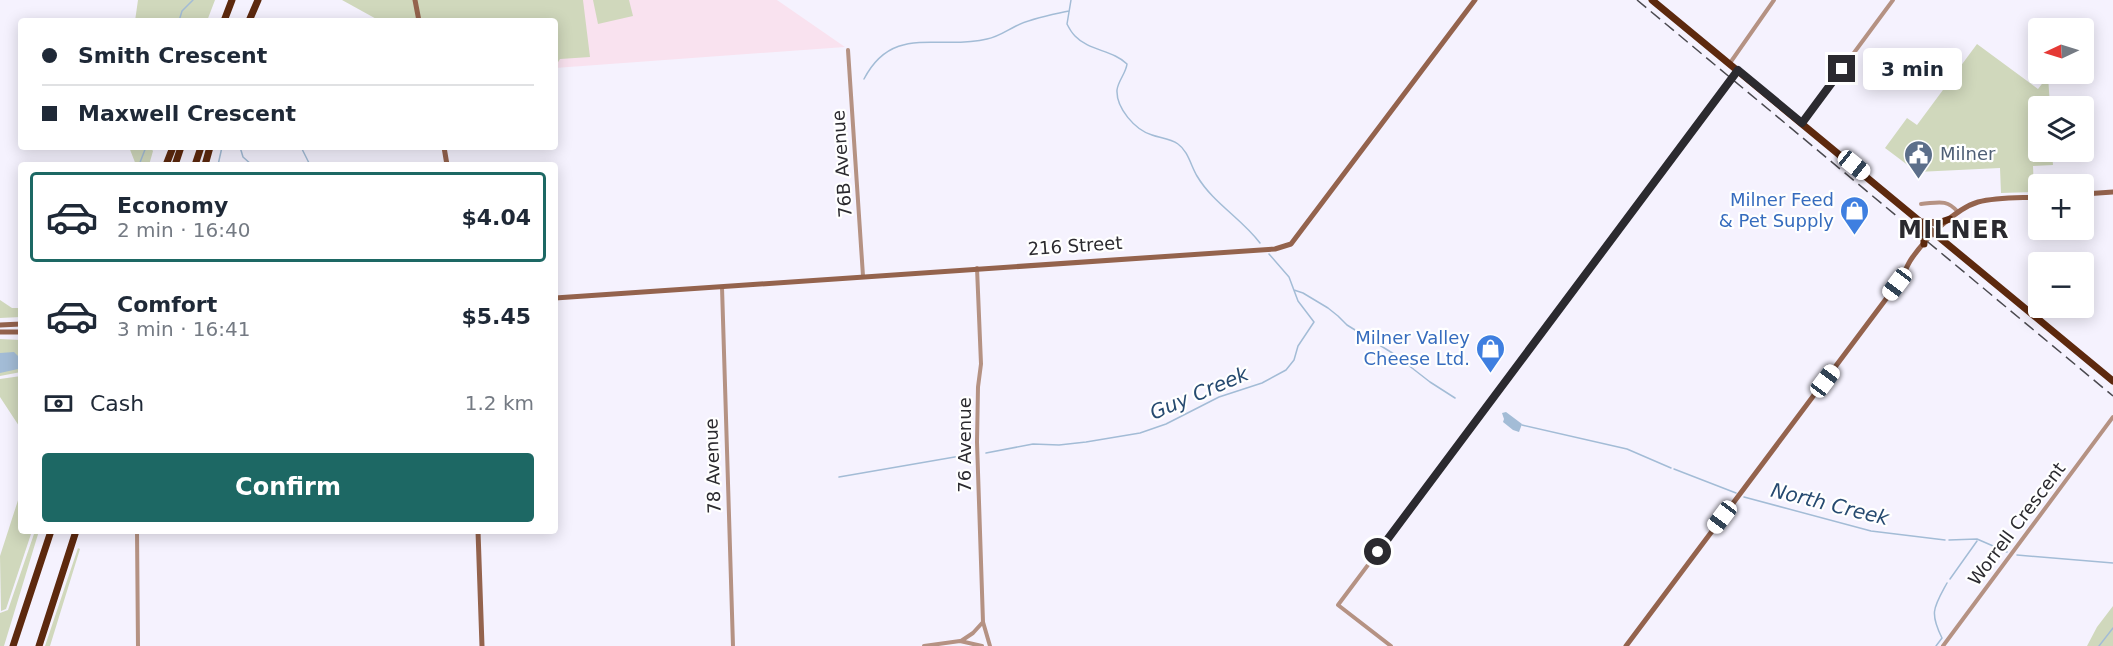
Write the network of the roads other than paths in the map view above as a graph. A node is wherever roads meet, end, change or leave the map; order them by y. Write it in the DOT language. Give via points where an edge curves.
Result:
graph roads {
  1 [pos="232,0"];
  2 [pos="258,0"];
  3 [pos="415,0"];
  4 [pos="1475,0"];
  5 [pos="1652,0"];
  6 [pos="1774,0"];
  7 [pos="1893,0"];
  8 [pos="225,18"];
  9 [pos="250,18"];
  10 [pos="418,18"];
  11 [pos="848,50"];
  12 [pos="1730,63"];
  13 [pos="1738,70"];
  14 [pos="1802,123"];
  15 [pos="2113,192"];
  16 [pos="2094,193"];
  17 [pos="2028,198"];
  18 [pos="1921,204"];
  19 [pos="1958,212"];
  20 [pos="1950,219"];
  21 [pos="1919,221"];
  22 [pos="1935,234"];
  23 [pos="1924,244"];
  24 [pos="977,268"];
  25 [pos="863,276"];
  26 [pos="722,286"];
  27 [pos="558,298"];
  28 [pos="18,324"];
  29 [pos="0,325"];
  30 [pos="0,332"];
  31 [pos="18,332"];
  32 [pos="2113,381"];
  33 [pos="2113,417"];
  34 [pos="48,534"];
  35 [pos="76,534"];
  36 [pos="137,534"];
  37 [pos="477,534"];
  38 [pos="983,622"];
  39 [pos="960,641"];
  40 [pos="13,646"];
  41 [pos="39,646"];
  42 [pos="138,646"];
  43 [pos="482,646"];
  44 [pos="733,646"];
  45 [pos="924,646"];
  46 [pos="982,646"];
  47 [pos="990,646"];
  48 [pos="1391,646"];
  49 [pos="1626,646"];
  50 [pos="1943,646"];
  1 -- 8 [label="highway"];
  2 -- 9 [label="highway"];
  3 -- 10 [label="main road"];
  4 -- 24 [label="main road, 216 Street" via="1290,244 1275,249"];
  5 -- 12 [label="highway"];
  6 -- 12 [label="street"];
  7 -- 14 [label="street"];
  11 -- 25 [label="street, 76B Avenue"];
  12 -- 13 [label="highway"];
  13 -- 14 [label="highway"];
  13 -- 48 [label="street" via="1338,605"];
  14 -- 21 [label="highway"];
  15 -- 16 [label="main road"];
  17 -- 19 [label="main road" via="1985,201"];
  18 -- 19 [label="street" via="1946,202"];
  19 -- 20 [label="main road"];
  20 -- 21 [label="highway" via="1926,224"];
  20 -- 22 [label="main road"];
  21 -- 22 [label="highway"];
  21 -- 23 [label="highway"];
  22 -- 23 [label="main road"];
  22 -- 32 [label="highway"];
  23 -- 49 [label="main road"];
  24 -- 25 [label="main road, 216 Street"];
  24 -- 38 [label="street, 76 Avenue"];
  25 -- 26 [label="main road, 216 Street"];
  26 -- 27 [label="main road, 216 Street"];
  26 -- 44 [label="street, 78 Avenue"];
  28 -- 29 [label="main road"];
  30 -- 31 [label="main road"];
  33 -- 50 [label="street, Worrell Crescent"];
  34 -- 40 [label="highway"];
  35 -- 41 [label="highway"];
  36 -- 42 [label="street"];
  37 -- 43 [label="main road"];
  38 -- 39 [label="street"];
  38 -- 47 [label="street, 76 Avenue"];
  39 -- 45 [label="street"];
  39 -- 46 [label="street"];
}
